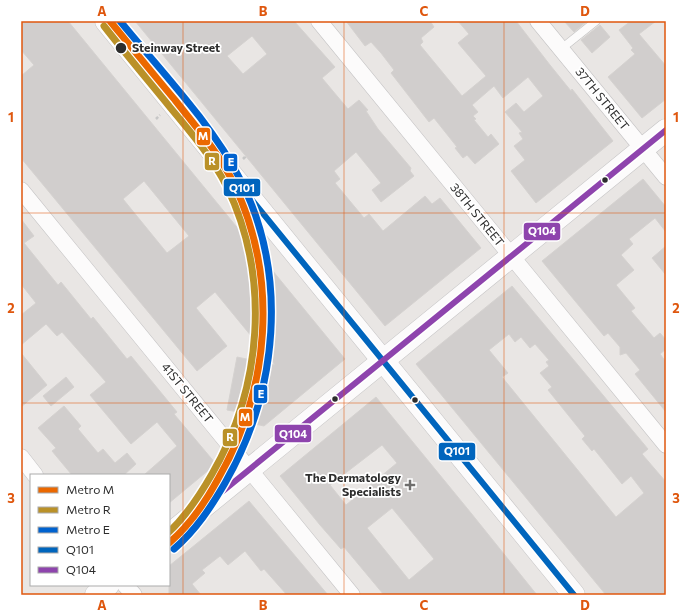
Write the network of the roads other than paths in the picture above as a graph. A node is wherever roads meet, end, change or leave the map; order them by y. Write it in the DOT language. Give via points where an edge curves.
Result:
graph roads {
  1 [pos="106,21"];
  2 [pos="319,21"];
  3 [pos="538,21"];
  4 [pos="596,21"];
  5 [pos="561,49"];
  6 [pos="666,130"];
  7 [pos="643,149"];
  8 [pos="666,177"];
  9 [pos="21,190"];
  10 [pos="511,256"];
  11 [pos="383,361"];
  12 [pos="666,446"];
  13 [pos="21,457"];
  14 [pos="250,470"];
  15 [pos="35,474"];
  16 [pos="170,534"];
  17 [pos="107,586"];
  18 [pos="126,586"];
  19 [pos="96,595"];
  20 [pos="134,595"];
  21 [pos="352,595"];
  22 [pos="574,595"];
  1 -- 11 [label="street"];
  2 -- 10 [label="street, 38TH STREET"];
  3 -- 5 [label="street, 37TH STREET"];
  4 -- 5 [label="lane"];
  5 -- 7 [label="street, 37TH STREET"];
  6 -- 7 [label="street"];
  7 -- 8 [label="street, 37TH STREET"];
  7 -- 10 [label="street"];
  9 -- 14 [label="street, 41ST STREET"];
  10 -- 11 [label="street"];
  10 -- 12 [label="street, 38TH STREET"];
  11 -- 14 [label="street"];
  11 -- 22 [label="street"];
  13 -- 15 [label="street"];
  14 -- 16 [label="street"];
  14 -- 21 [label="street, 41ST STREET"];
  17 -- 19 [label="street"];
  18 -- 20 [label="street"];
}
